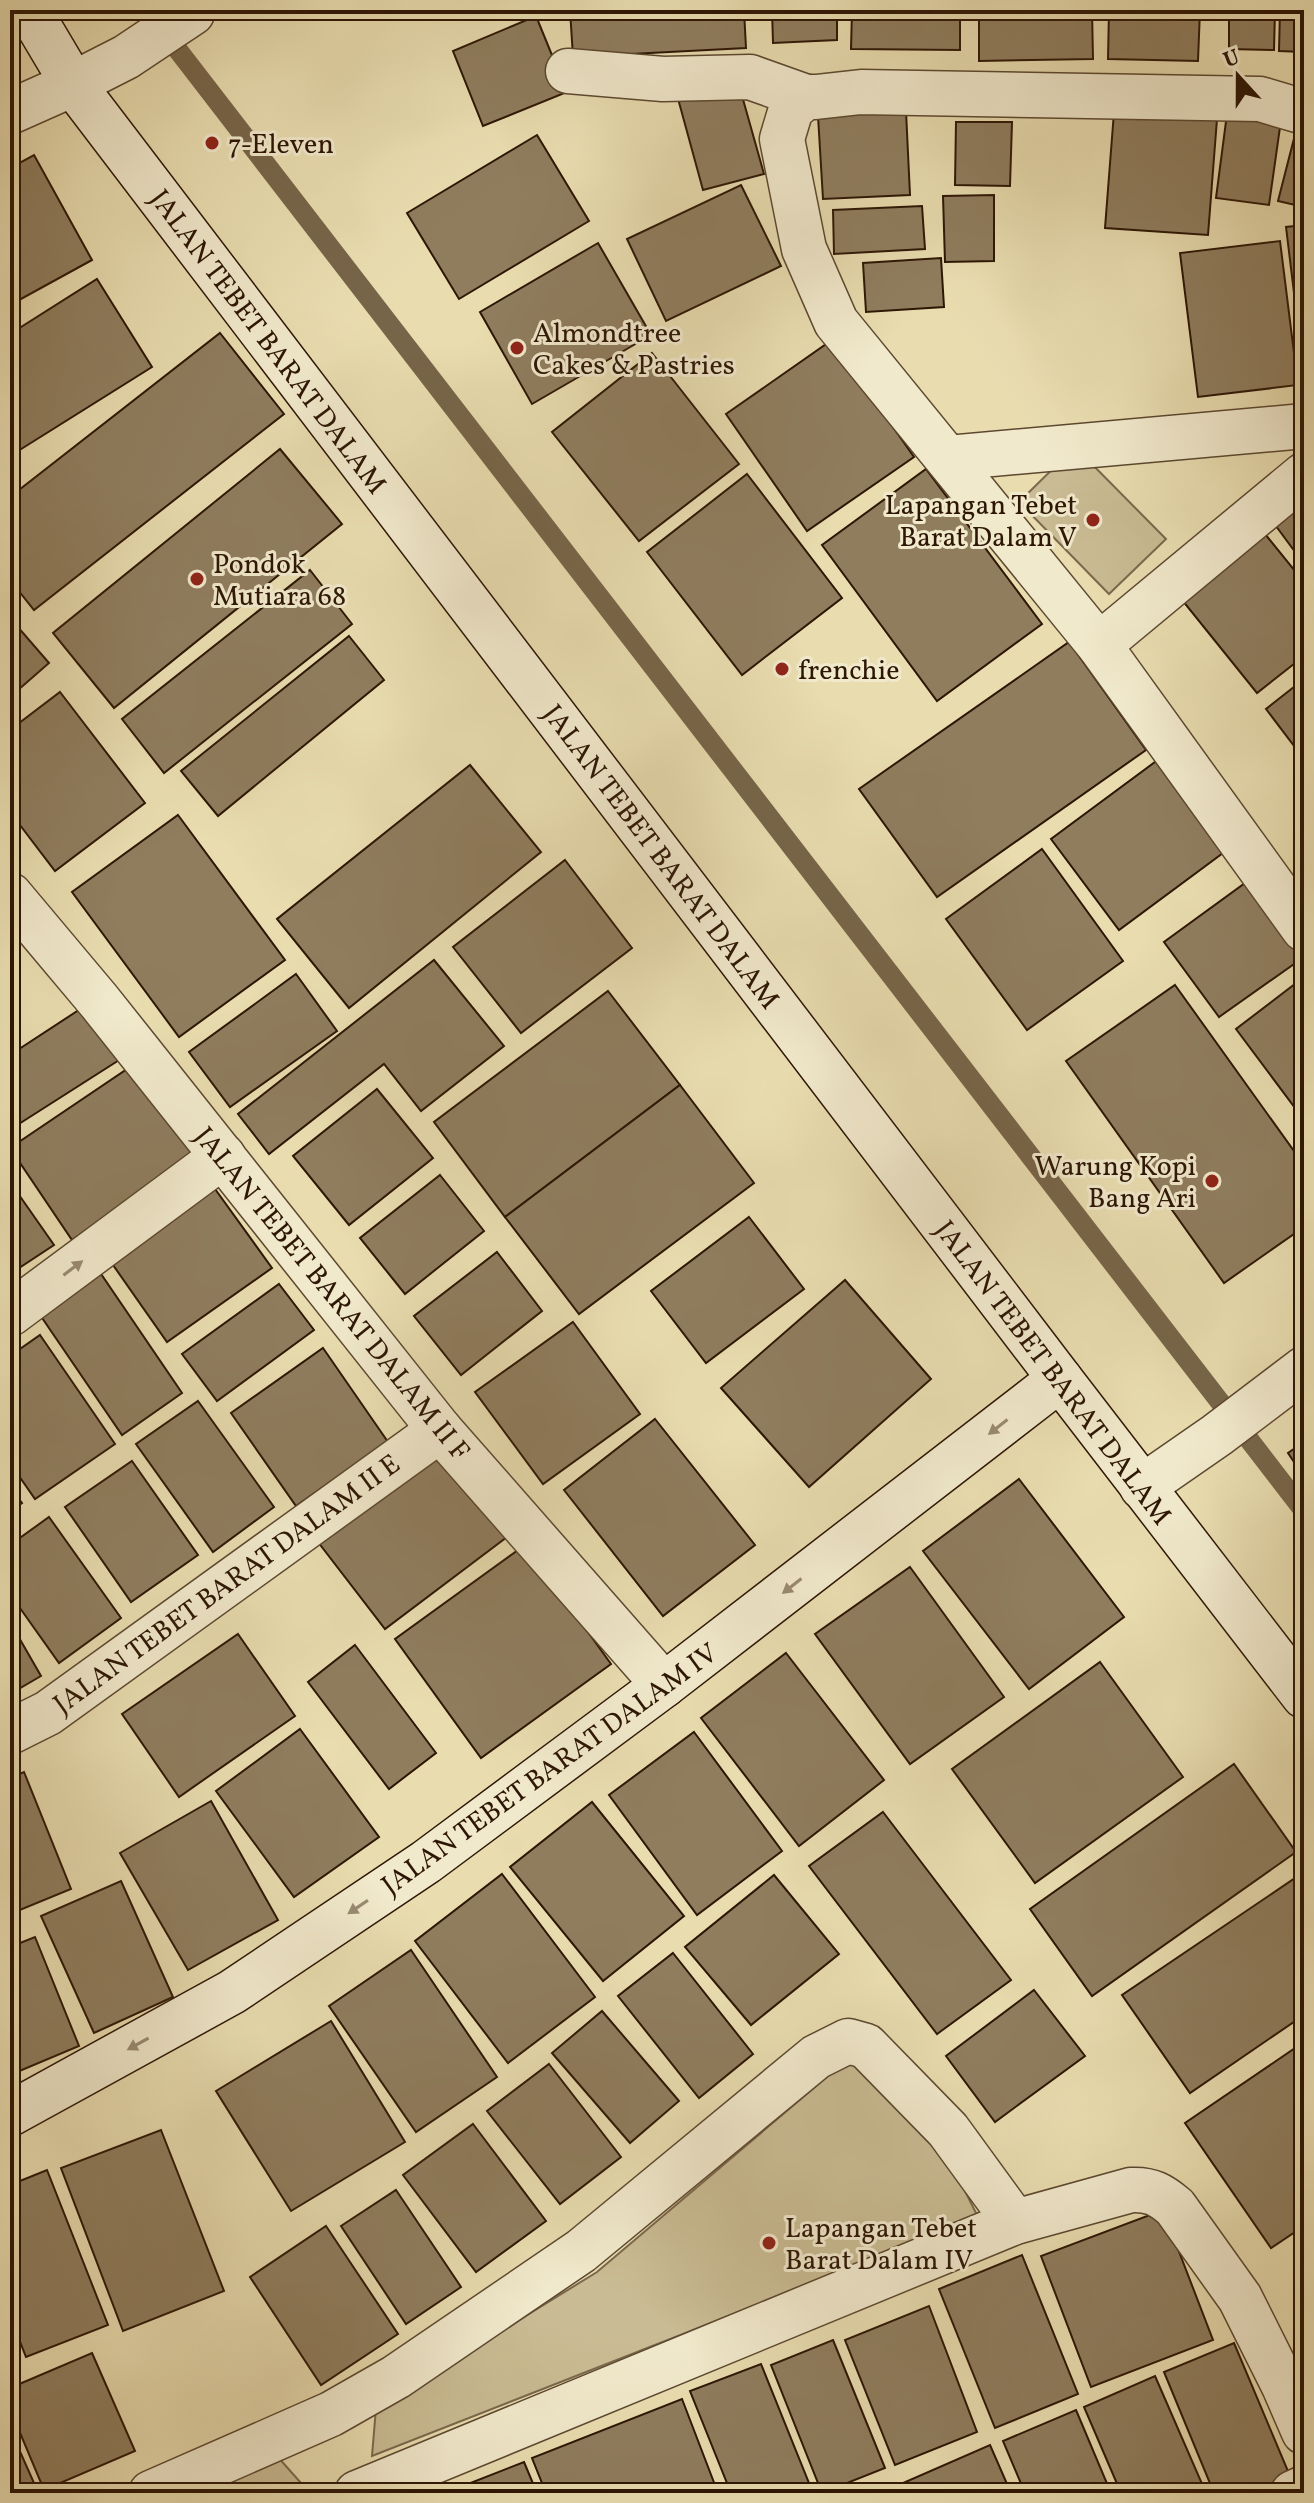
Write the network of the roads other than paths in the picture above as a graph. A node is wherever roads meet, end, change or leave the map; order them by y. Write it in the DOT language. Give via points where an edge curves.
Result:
graph roads {
  1 [pos="29,10"];
  2 [pos="192,11"];
  3 [pos="568,71"];
  4 [pos="73,84"];
  5 [pos="806,97"];
  6 [pos="10,112"];
  7 [pos="1304,112"];
  8 [pos="1304,426"];
  9 [pos="948,458"];
  10 [pos="1304,475"];
  11 [pos="1099,645"];
  12 [pos="1291,883"];
  13 [pos="10,895"];
  14 [pos="1304,929"];
  15 [pos="223,1156"];
  16 [pos="10,1314"];
  17 [pos="1304,1369"];
  18 [pos="1060,1379"];
  19 [pos="440,1430"];
  20 [pos="1142,1487"];
  21 [pos="664,1685"];
  22 [pos="1304,1696"];
  23 [pos="10,1732"];
  24 [pos="10,2114"];
  25 [pos="1015,2222"];
  26 [pos="1304,2432"];
  27 [pos="1304,2488"];
  28 [pos="151,2493"];
  29 [pos="357,2493"];
  30 [pos="1293,2493"];
  1 -- 4 [label="street, JALAN TEBET BARAT DALAM"];
  2 -- 4 [label="street" via="126,57"];
  3 -- 5 [label="street" via="663,79 750,77"];
  4 -- 6 [label="street"];
  4 -- 18 [label="street, JALAN TEBET BARAT DALAM"];
  5 -- 7 [label="street" via="861,92 1260,99"];
  5 -- 9 [label="street" via="791,109 782,139 804,249 836,322"];
  8 -- 9 [label="street"];
  9 -- 11 [label="street"];
  10 -- 11 [label="street"];
  11 -- 12 [label="street"];
  12 -- 14 [label="street"];
  13 -- 15 [label="street, JALAN TEBET BARAT DALAM II F"];
  16 -- 15 [label="street, one-way"];
  15 -- 19 [label="street, JALAN TEBET BARAT DALAM II F"];
  17 -- 20 [label="street"];
  18 -- 20 [label="street, JALAN TEBET BARAT DALAM"];
  18 -- 21 [label="street, JALAN TEBET BARAT DALAM IV, one-way"];
  19 -- 21 [label="street, JALAN TEBET BARAT DALAM II F"];
  19 -- 23 [label="street, JALAN TEBET BARAT DALAM II E" via="48,1713"];
  20 -- 22 [label="street, JALAN TEBET BARAT DALAM"];
  21 -- 24 [label="street, JALAN TEBET BARAT DALAM IV, one-way" via="426,1862 232,1992"];
  25 -- 26 [label="street" via="1131,2190 1161,2195 1240,2298"];
  25 -- 28 [label="street" via="948,2130 866,2046 848,2041 816,2057 581,2251 396,2377 331,2414"];
  25 -- 29 [label="street"];
  27 -- 30 [label="street"];
}
